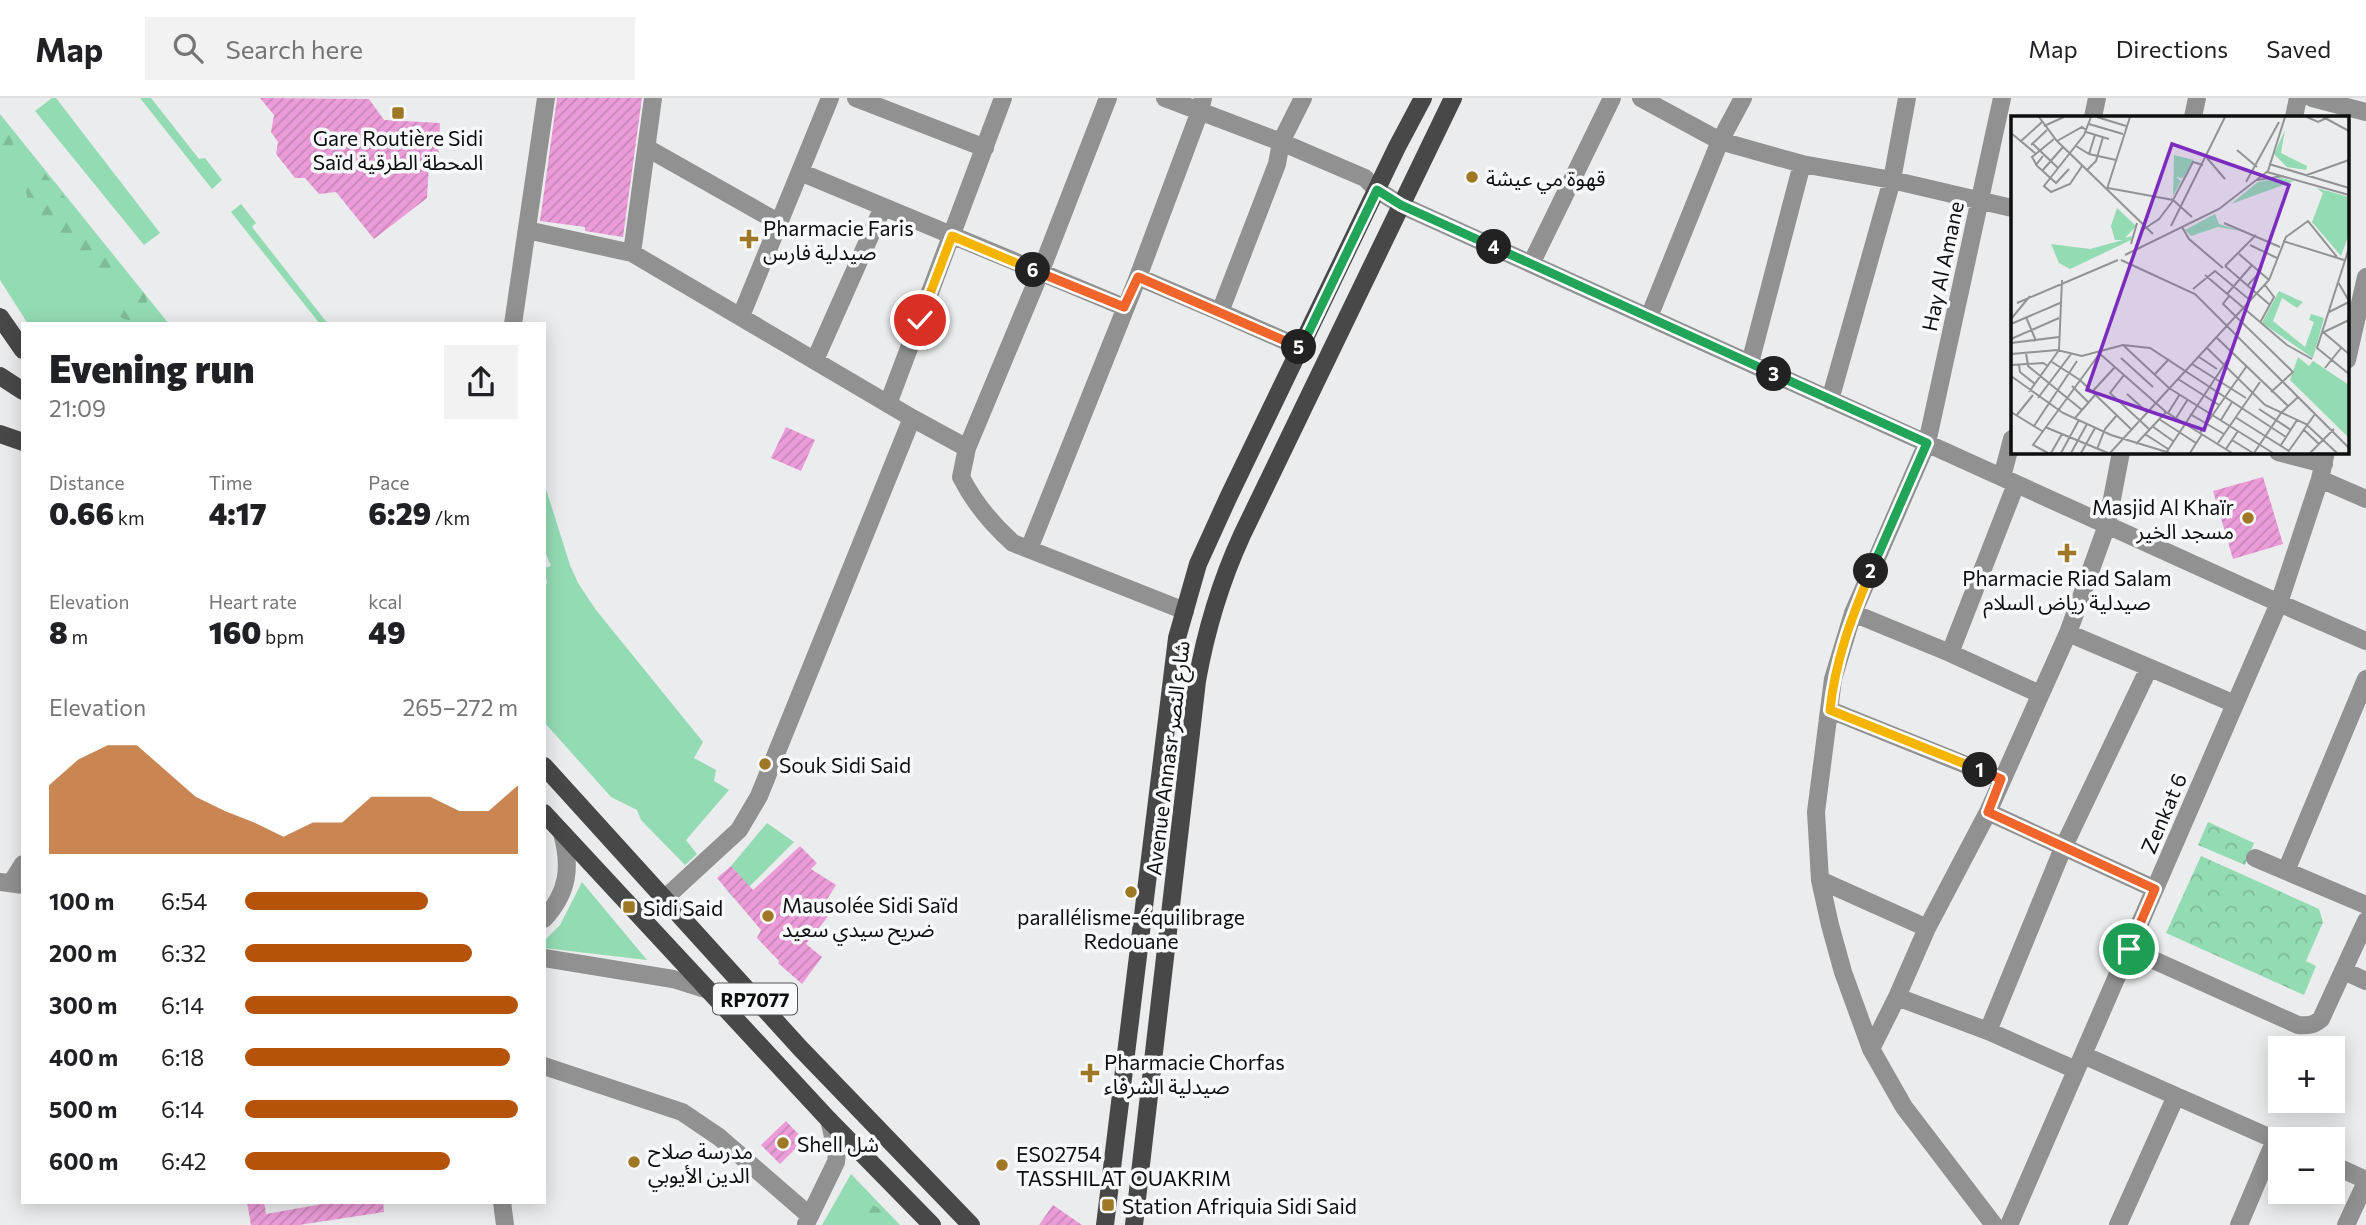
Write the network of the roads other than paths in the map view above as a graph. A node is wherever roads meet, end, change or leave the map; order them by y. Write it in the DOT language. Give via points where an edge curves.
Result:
graph roads {
  1 [pos="546,98"];
  2 [pos="653,98"];
  3 [pos="830,98"];
  4 [pos="856,98"];
  5 [pos="1003,98"];
  6 [pos="1108,98"];
  7 [pos="1165,98"];
  8 [pos="1303,98"];
  9 [pos="1423,98"];
  10 [pos="1453,98"];
  11 [pos="1612,98"];
  12 [pos="1641,98"];
  13 [pos="1743,98"];
  14 [pos="1907,98"];
  15 [pos="2002,98"];
  16 [pos="2097,98"];
  17 [pos="2197,98"];
  18 [pos="2298,98"];
  19 [pos="2312,98"];
  20 [pos="1202,105"];
  21 [pos="2366,112"];
  22 [pos="2093,116"];
  23 [pos="2193,116"];
  24 [pos="2294,116"];
  25 [pos="1720,141"];
  26 [pos="1281,142"];
  27 [pos="647,148"];
  28 [pos="985,148"];
  29 [pos="1802,164"];
  30 [pos="800,172"];
  31 [pos="1892,180"];
  32 [pos="1377,190"];
  33 [pos="1979,200"];
  34 [pos="1401,205"];
  35 [pos="883,207"];
  36 [pos="2011,208"];
  37 [pos="778,222"];
  38 [pos="527,230"];
  39 [pos="952,236"];
  40 [pos="632,253"];
  41 [pos="1531,264"];
  42 [pos="1040,273"];
  43 [pos="1138,277"];
  44 [pos="2361,284"];
  45 [pos="1124,307"];
  46 [pos="1220,312"];
  47 [pos="741,316"];
  48 [pos="0,317"];
  49 [pos="1649,317"];
  50 [pos="513,322"];
  51 [pos="21,347"];
  52 [pos="1301,348"];
  53 [pos="2348,355"];
  54 [pos="815,360"];
  55 [pos="1749,363"];
  56 [pos="0,376"];
  57 [pos="21,390"];
  58 [pos="1830,400"];
  59 [pos="888,404"];
  60 [pos="912,418"];
  61 [pos="0,434"];
  62 [pos="21,441"];
  63 [pos="1927,443"];
  64 [pos="967,448"];
  65 [pos="2011,453"];
  66 [pos="2121,453"];
  67 [pos="2281,453"];
  68 [pos="2323,465"];
  69 [pos="2009,481"];
  70 [pos="2366,499"];
  71 [pos="2107,525"];
  72 [pos="1029,549"];
  73 [pos="2279,603"];
  74 [pos="1185,611"];
  75 [pos="1853,613"];
  76 [pos="2068,633"];
  77 [pos="2366,640"];
  78 [pos="1950,653"];
  79 [pos="2149,668"];
  80 [pos="2366,679"];
  81 [pos="2040,694"];
  82 [pos="2235,704"];
  83 [pos="1830,710"];
  84 [pos="546,768"];
  85 [pos="2001,779"];
  86 [pos="1988,812"];
  87 [pos="546,815"];
  88 [pos="562,833"];
  89 [pos="2063,848"];
  90 [pos="2255,858"];
  91 [pos="21,867"];
  92 [pos="2286,871"];
  93 [pos="1820,880"];
  94 [pos="11,883"];
  95 [pos="2155,889"];
  96 [pos="664,899"];
  97 [pos="2366,905"];
  98 [pos="546,916"];
  99 [pos="2366,921"];
  100 [pos="1927,928"];
  101 [pos="2129,949"];
  102 [pos="546,958"];
  103 [pos="2344,971"];
  104 [pos="2366,981"];
  105 [pos="708,990"];
  106 [pos="1897,997"];
  107 [pos="1988,1031"];
  108 [pos="1871,1049"];
  109 [pos="2080,1063"];
  110 [pos="546,1067"];
  111 [pos="2176,1096"];
  112 [pos="830,1120"];
  113 [pos="2268,1137"];
  114 [pos="2268,1163"];
  115 [pos="2345,1171"];
  116 [pos="2366,1181"];
  117 [pos="502,1204"];
  118 [pos="808,1220"];
  119 [pos="505,1225"];
  120 [pos="932,1225"];
  121 [pos="971,1225"];
  122 [pos="1105,1225"];
  123 [pos="1135,1225"];
  124 [pos="1994,1225"];
  125 [pos="2009,1225"];
  126 [pos="2118,1225"];
  127 [pos="2239,1225"];
  128 [pos="2346,1225"];
  1 -- 38 [label="street"];
  2 -- 27 [label="street"];
  3 -- 30 [label="street"];
  4 -- 28 [label="street"];
  5 -- 28 [label="street"];
  6 -- 42 [label="street"];
  7 -- 20 [label="street"];
  8 -- 26 [label="street"];
  9 -- 32 [label="main road, Avenue Annasr شارع النصر"];
  10 -- 34 [label="main road, Avenue Annasr شارع النصر"];
  11 -- 41 [label="street"];
  12 -- 25 [label="street"];
  13 -- 25 [label="street"];
  14 -- 31 [label="street"];
  15 -- 33 [label="street, Hay Al Amane"];
  16 -- 22 [label="street"];
  17 -- 23 [label="street"];
  18 -- 24 [label="street"];
  19 -- 21 [label="street"];
  20 -- 26 [label="street"];
  20 -- 43 [label="street"];
  25 -- 29 [label="street"];
  25 -- 49 [label="street"];
  26 -- 32 [label="street" via="1365,178"];
  26 -- 46 [label="street" via="1277,164"];
  27 -- 37 [label="street"];
  27 -- 40 [label="street"];
  28 -- 39 [label="street"];
  29 -- 31 [label="street"];
  29 -- 55 [label="street"];
  30 -- 35 [label="street"];
  30 -- 37 [label="street"];
  31 -- 33 [label="street"];
  31 -- 58 [label="street"];
  32 -- 34 [label="street"];
  32 -- 52 [label="main road, Avenue Annasr شارع النصر"];
  33 -- 36 [label="street"];
  33 -- 63 [label="street, Hay Al Amane"];
  34 -- 41 [label="street"];
  34 -- 123 [label="main road, Avenue Annasr شارع النصر" via="1242,536 1223,578 1206,635"];
  35 -- 39 [label="street"];
  35 -- 54 [label="street"];
  37 -- 47 [label="street"];
  38 -- 40 [label="street"];
  38 -- 50 [label="street"];
  39 -- 42 [label="street"];
  39 -- 59 [label="street"];
  40 -- 47 [label="street"];
  41 -- 49 [label="street"];
  42 -- 45 [label="street"];
  42 -- 64 [label="street"];
  43 -- 45 [label="street"];
  43 -- 46 [label="street"];
  44 -- 53 [label="street"];
  45 -- 72 [label="street"];
  46 -- 52 [label="street"];
  47 -- 54 [label="street"];
  48 -- 51 [label="main road"];
  49 -- 55 [label="street"];
  52 -- 74 [label="main road, Avenue Annasr شارع النصر" via="1198,564"];
  54 -- 59 [label="street"];
  55 -- 58 [label="street"];
  56 -- 57 [label="main road"];
  58 -- 63 [label="street"];
  59 -- 60 [label="street"];
  60 -- 64 [label="street"];
  60 -- 96 [label="street" via="759,796 739,830"];
  61 -- 62 [label="main road"];
  63 -- 69 [label="street"];
  63 -- 75 [label="street, Hay Al Amane"];
  64 -- 72 [label="street" via="961,477 968,491 1003,534"];
  65 -- 69 [label="street"];
  66 -- 71 [label="street"];
  67 -- 68 [label="street"];
  68 -- 70 [label="street"];
  68 -- 73 [label="street, Zenkat 6"];
  69 -- 71 [label="street"];
  69 -- 78 [label="street"];
  71 -- 73 [label="street"];
  71 -- 76 [label="street"];
  72 -- 74 [label="street"];
  73 -- 77 [label="street"];
  73 -- 82 [label="street, Zenkat 6"];
  74 -- 122 [label="main road, Avenue Annasr شارع النصر" via="1177,638"];
  75 -- 78 [label="street"];
  75 -- 83 [label="street, Hay Al Amane" via="1833,679"];
  76 -- 79 [label="street"];
  76 -- 81 [label="street"];
  78 -- 81 [label="street"];
  79 -- 82 [label="street"];
  79 -- 89 [label="street"];
  80 -- 92 [label="street"];
  81 -- 85 [label="street"];
  82 -- 95 [label="street, Zenkat 6"];
  83 -- 85 [label="street"];
  83 -- 93 [label="street, Hay Al Amane" via="1815,813"];
  84 -- 96 [label="main road, RP7077"];
  85 -- 86 [label="street"];
  86 -- 89 [label="street"];
  86 -- 100 [label="street"];
  87 -- 88 [label="main road, RP7077"];
  88 -- 98 [label="street" via="569,859 566,876"];
  88 -- 105 [label="main road, RP7077"];
  89 -- 95 [label="street"];
  89 -- 107 [label="street"];
  90 -- 92 [label="street"];
  91 -- 94 [label="street"];
  92 -- 97 [label="street"];
  93 -- 100 [label="street"];
  93 -- 108 [label="street, Hay Al Amane" via="1843,972"];
  95 -- 101 [label="street, Zenkat 6"];
  96 -- 121 [label="main road, RP7077"];
  99 -- 103 [label="street"];
  100 -- 106 [label="street"];
  101 -- 103 [label="street" via="2298,1026 2321,1019"];
  101 -- 109 [label="street, Zenkat 6"];
  102 -- 105 [label="street" via="673,979"];
  103 -- 104 [label="street"];
  105 -- 112 [label="main road, RP7077"];
  106 -- 107 [label="street"];
  106 -- 108 [label="street"];
  107 -- 109 [label="street"];
  108 -- 124 [label="street, Hay Al Amane" via="1905,1107"];
  109 -- 111 [label="street"];
  109 -- 125 [label="street, Zenkat 6"];
  110 -- 118 [label="street" via="682,1112 719,1137"];
  111 -- 113 [label="street"];
  111 -- 126 [label="street"];
  112 -- 118 [label="street" via="836,1162"];
  112 -- 120 [label="main road, RP7077"];
  114 -- 127 [label="street"];
  115 -- 116 [label="street"];
  116 -- 128 [label="street"];
  117 -- 119 [label="street"];
}
